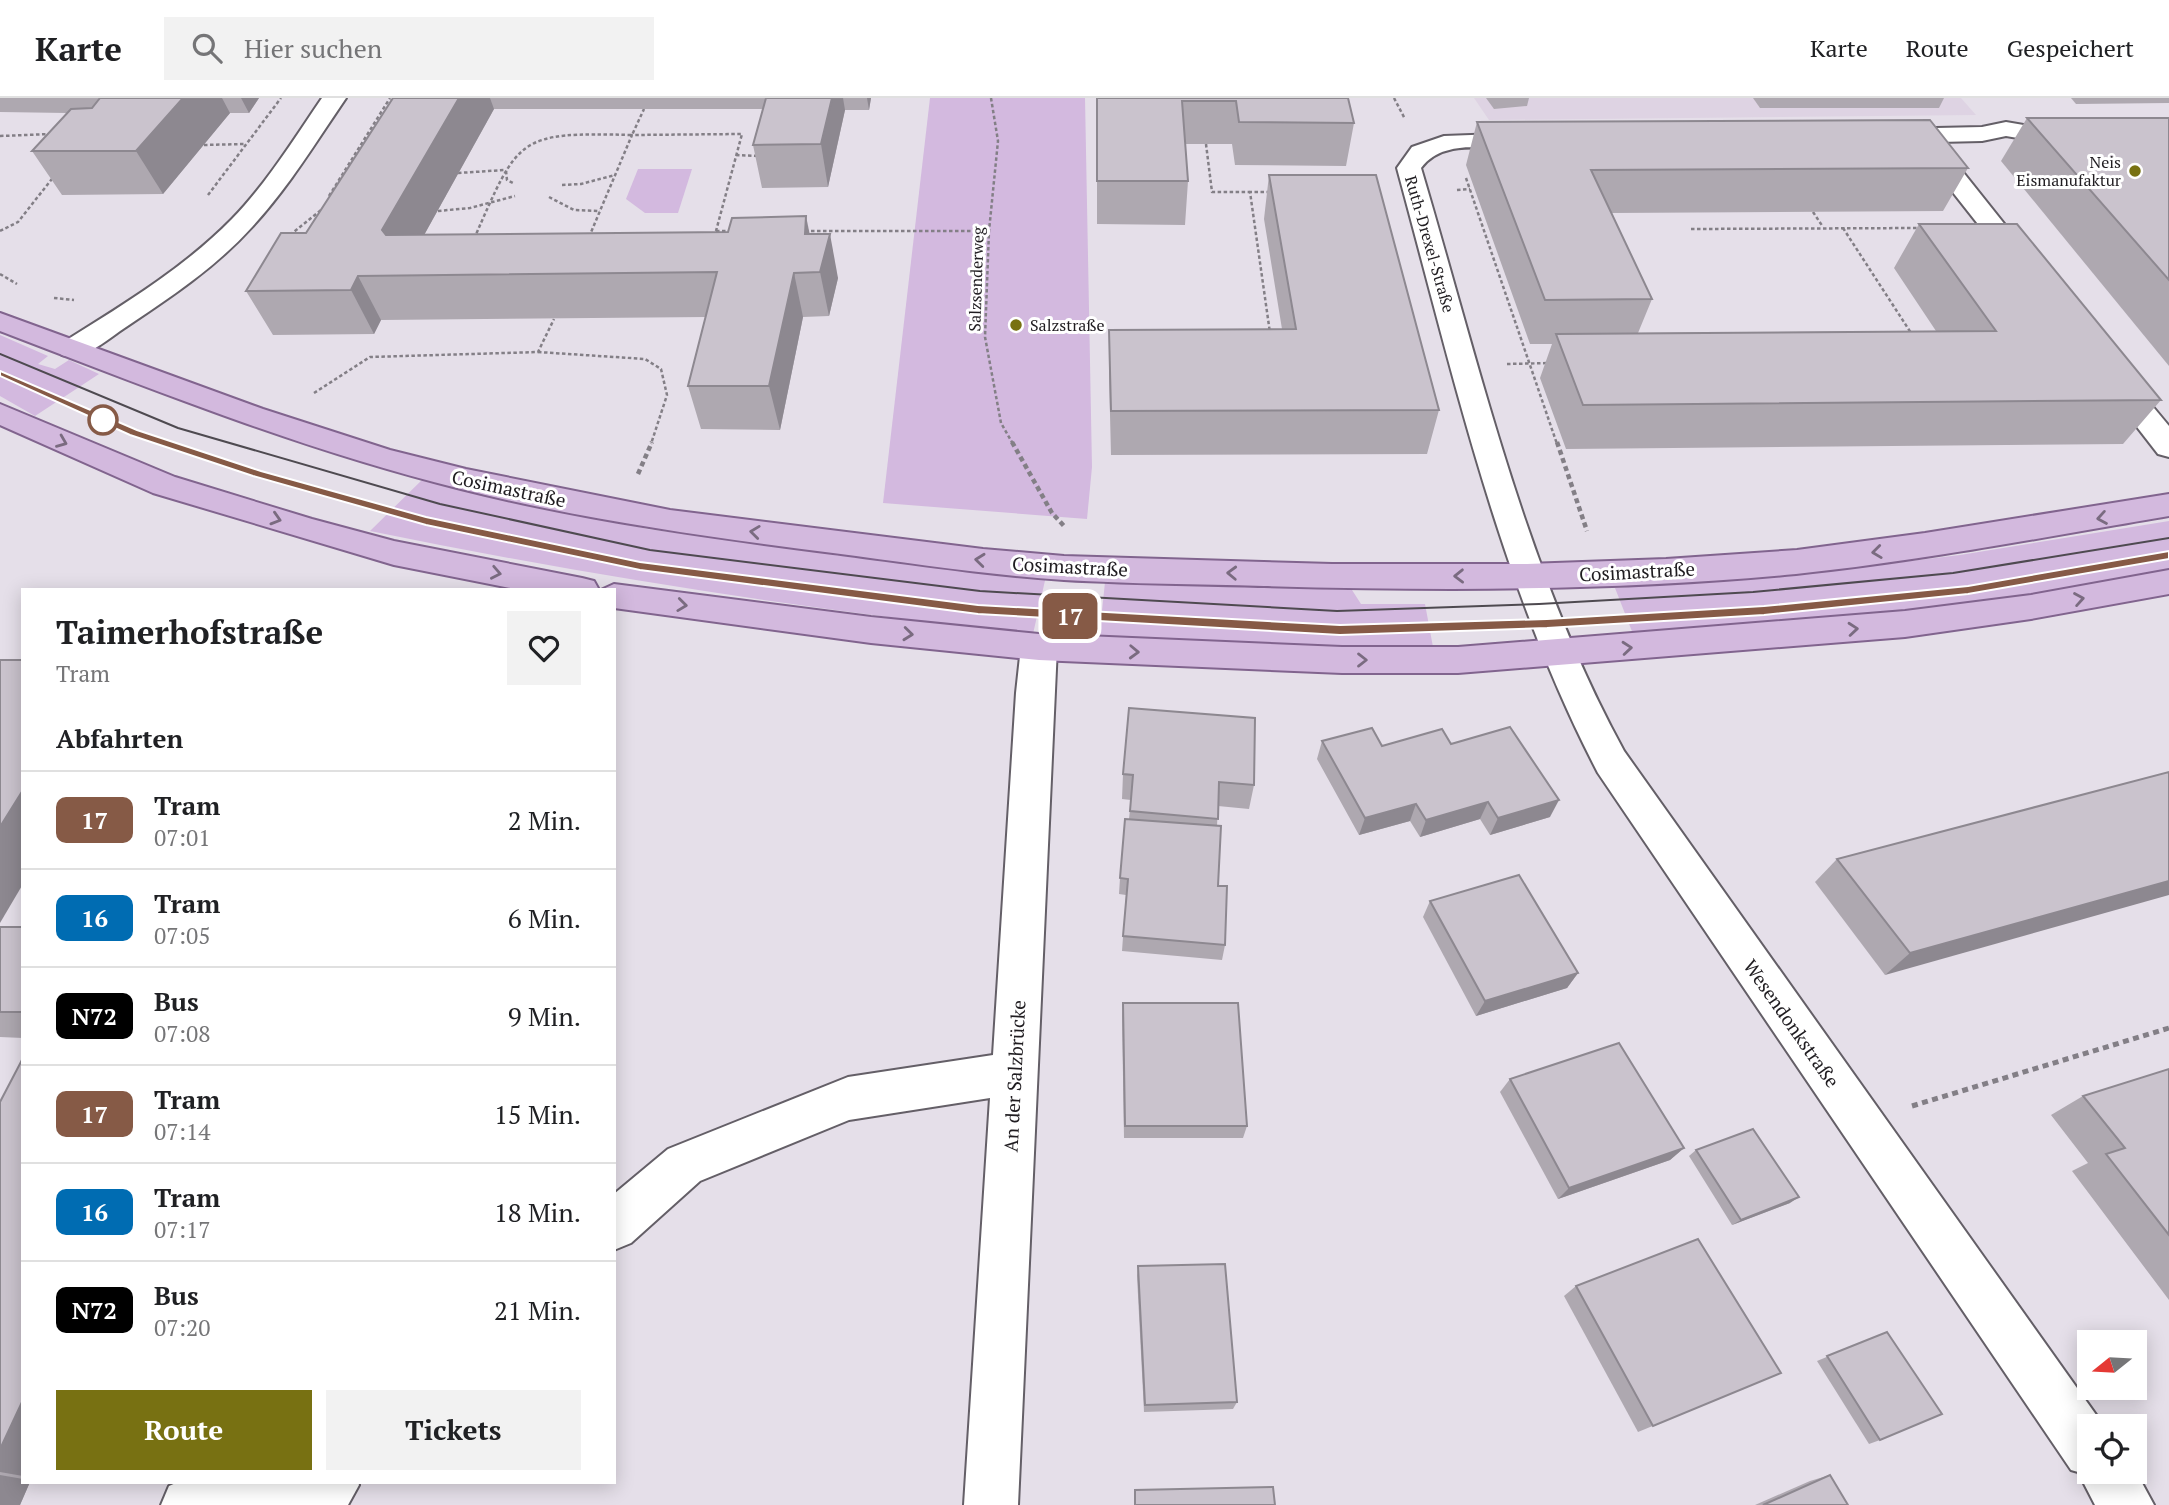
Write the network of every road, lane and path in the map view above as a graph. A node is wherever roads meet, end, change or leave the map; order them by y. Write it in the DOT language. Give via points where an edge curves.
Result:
graph roads {
  1 [pos="281,98"];
  2 [pos="334,98"];
  3 [pos="991,98"];
  4 [pos="645,108"];
  5 [pos="2090,133"];
  6 [pos="2169,133"];
  7 [pos="59,134"];
  8 [pos="632,135"];
  9 [pos="1921,135"];
  10 [pos="0,136"];
  11 [pos="1866,136"];
  12 [pos="1549,140"];
  13 [pos="1453,141"];
  14 [pos="246,144"];
  15 [pos="1206,144"];
  16 [pos="204,145"];
  17 [pos="736,155"];
  18 [pos="761,156"];
  19 [pos="2117,161"];
  20 [pos="59,169"];
  21 [pos="506,170"];
  22 [pos="458,173"];
  23 [pos="343,174"];
  24 [pos="355,174"];
  25 [pos="615,175"];
  26 [pos="515,184"];
  27 [pos="562,185"];
  28 [pos="1277,191"];
  29 [pos="1250,192"];
  30 [pos="515,196"];
  31 [pos="549,197"];
  32 [pos="201,203"];
  33 [pos="491,203"];
  34 [pos="438,211"];
  35 [pos="600,211"];
  36 [pos="320,212"];
  37 [pos="327,212"];
  38 [pos="1813,212"];
  39 [pos="1994,227"];
  40 [pos="1824,228"];
  41 [pos="1843,228"];
  42 [pos="1691,229"];
  43 [pos="0,231"];
  44 [pos="716,231"];
  45 [pos="743,231"];
  46 [pos="796,231"];
  47 [pos="989,231"];
  48 [pos="706,239"];
  49 [pos="587,244"];
  50 [pos="477,247"];
  51 [pos="0,274"];
  52 [pos="19,285"];
  53 [pos="2044,290"];
  54 [pos="48,297"];
  55 [pos="129,313"];
  56 [pos="554,319"];
  57 [pos="0,321"];
  58 [pos="1270,334"];
  59 [pos="1919,345"];
  60 [pos="72,349"];
  61 [pos="538,352"];
  62 [pos="2094,353"];
  63 [pos="1530,363"];
  64 [pos="1557,363"];
  65 [pos="1464,365"];
  66 [pos="305,399"];
  67 [pos="0,414"];
  68 [pos="2169,447"];
  69 [pos="631,481"];
  70 [pos="2169,505"];
  71 [pos="1053,528"];
  72 [pos="1587,531"];
  73 [pos="1599,531"];
  74 [pos="1514,535"];
  75 [pos="1527,576"];
  76 [pos="2169,582"];
  77 [pos="572,588"];
  78 [pos="616,596"];
  79 [pos="1039,647"];
  80 [pos="1559,654"];
  81 [pos="2169,1028"];
  82 [pos="1014,1073"];
  83 [pos="1861,1122"];
  84 [pos="616,1224"];
  85 [pos="2077,1432"];
  86 [pos="2112,1484"];
  87 [pos="326,1491"];
  88 [pos="188,1505"];
  89 [pos="991,1505"];
  90 [pos="2127,1505"];
  1 -- 14 [label="path"];
  2 -- 55 [label="street" via="271,189 227,239"];
  3 -- 47 [label="path, Salzsenderweg" via="998,141"];
  4 -- 8 [label="path"];
  5 -- 6 [label="street"];
  5 -- 9 [label="street" via="2035,134 2004,118 1982,134"];
  5 -- 19 [label="street"];
  7 -- 10 [label="path"];
  8 -- 17 [label="path" via="742,134"];
  8 -- 21 [label="path" via="571,135 539,141 520,152"];
  8 -- 25 [label="path"];
  9 -- 11 [label="street"];
  9 -- 39 [label="street"];
  12 -- 13 [label="street, Ruth-Drexel-Straße"];
  13 -- 63 [label="path"];
  13 -- 65 [label="street, Ruth-Drexel-Straße" via="1422,152 1409,169"];
  14 -- 16 [label="path"];
  14 -- 32 [label="path"];
  15 -- 29 [label="path" via="1212,192"];
  17 -- 18 [label="path"];
  17 -- 44 [label="path"];
  20 -- 43 [label="path" via="18,222"];
  21 -- 22 [label="path"];
  21 -- 26 [label="path" via="507,180"];
  21 -- 33 [label="path"];
  23 -- 24 [label="path"];
  25 -- 27 [label="path"];
  25 -- 35 [label="path"];
  28 -- 29 [label="path"];
  29 -- 58 [label="path"];
  30 -- 33 [label="path"];
  31 -- 35 [label="path" via="574,210"];
  33 -- 34 [label="path"];
  33 -- 50 [label="path" via="473,240"];
  35 -- 49 [label="path"];
  36 -- 37 [label="path"];
  38 -- 40 [label="path"];
  39 -- 41 [label="path"];
  39 -- 53 [label="street"];
  40 -- 41 [label="path"];
  40 -- 42 [label="path"];
  41 -- 59 [label="path"];
  44 -- 45 [label="path"];
  44 -- 48 [label="path"];
  46 -- 47 [label="path"];
  47 -- 71 [label="path, Salzsenderweg" via="985,337 1001,423 1052,513 1067,529"];
  51 -- 52 [label="path"];
  54 -- 55 [label="path" via="90,301"];
  55 -- 60 [label="street"];
  56 -- 61 [label="path"];
  57 -- 60 [label="main road, Cosimastraße"];
  75 -- 60 [label="main road, Cosimastraße, one-way" via="1064,568 670,521 466,480 382,458"];
  61 -- 66 [label="path" via="370,357"];
  61 -- 69 [label="path" via="645,359 662,369 667,395 657,431"];
  62 -- 68 [label="street"];
  63 -- 64 [label="path"];
  63 -- 65 [label="path"];
  63 -- 72 [label="path"];
  65 -- 74 [label="street, Ruth-Drexel-Straße"];
  67 -- 77 [label="main road, one-way" via="164,485 394,553"];
  70 -- 75 [label="main road, Cosimastraße, one-way" via="1797,562"];
  72 -- 73 [label="path"];
  72 -- 74 [label="path"];
  74 -- 75 [label="street, Ruth-Drexel-Straße"];
  75 -- 80 [label="street, Wesendonkstraße"];
  80 -- 76 [label="main road, one-way" via="1905,624"];
  78 -- 79 [label="main road, one-way"];
  79 -- 80 [label="main road, one-way" via="1342,660"];
  79 -- 82 [label="street, An der Salzbrücke"];
  80 -- 83 [label="street, Wesendonkstraße" via="1611,762"];
  81 -- 83 [label="path"];
  82 -- 84 [label="street" via="848,1098 684,1164"];
  82 -- 89 [label="street, An der Salzbrücke"];
  83 -- 85 [label="street, Wesendonkstraße"];
  86 -- 90 [label="street"];
  87 -- 88 [label="street"];
}
